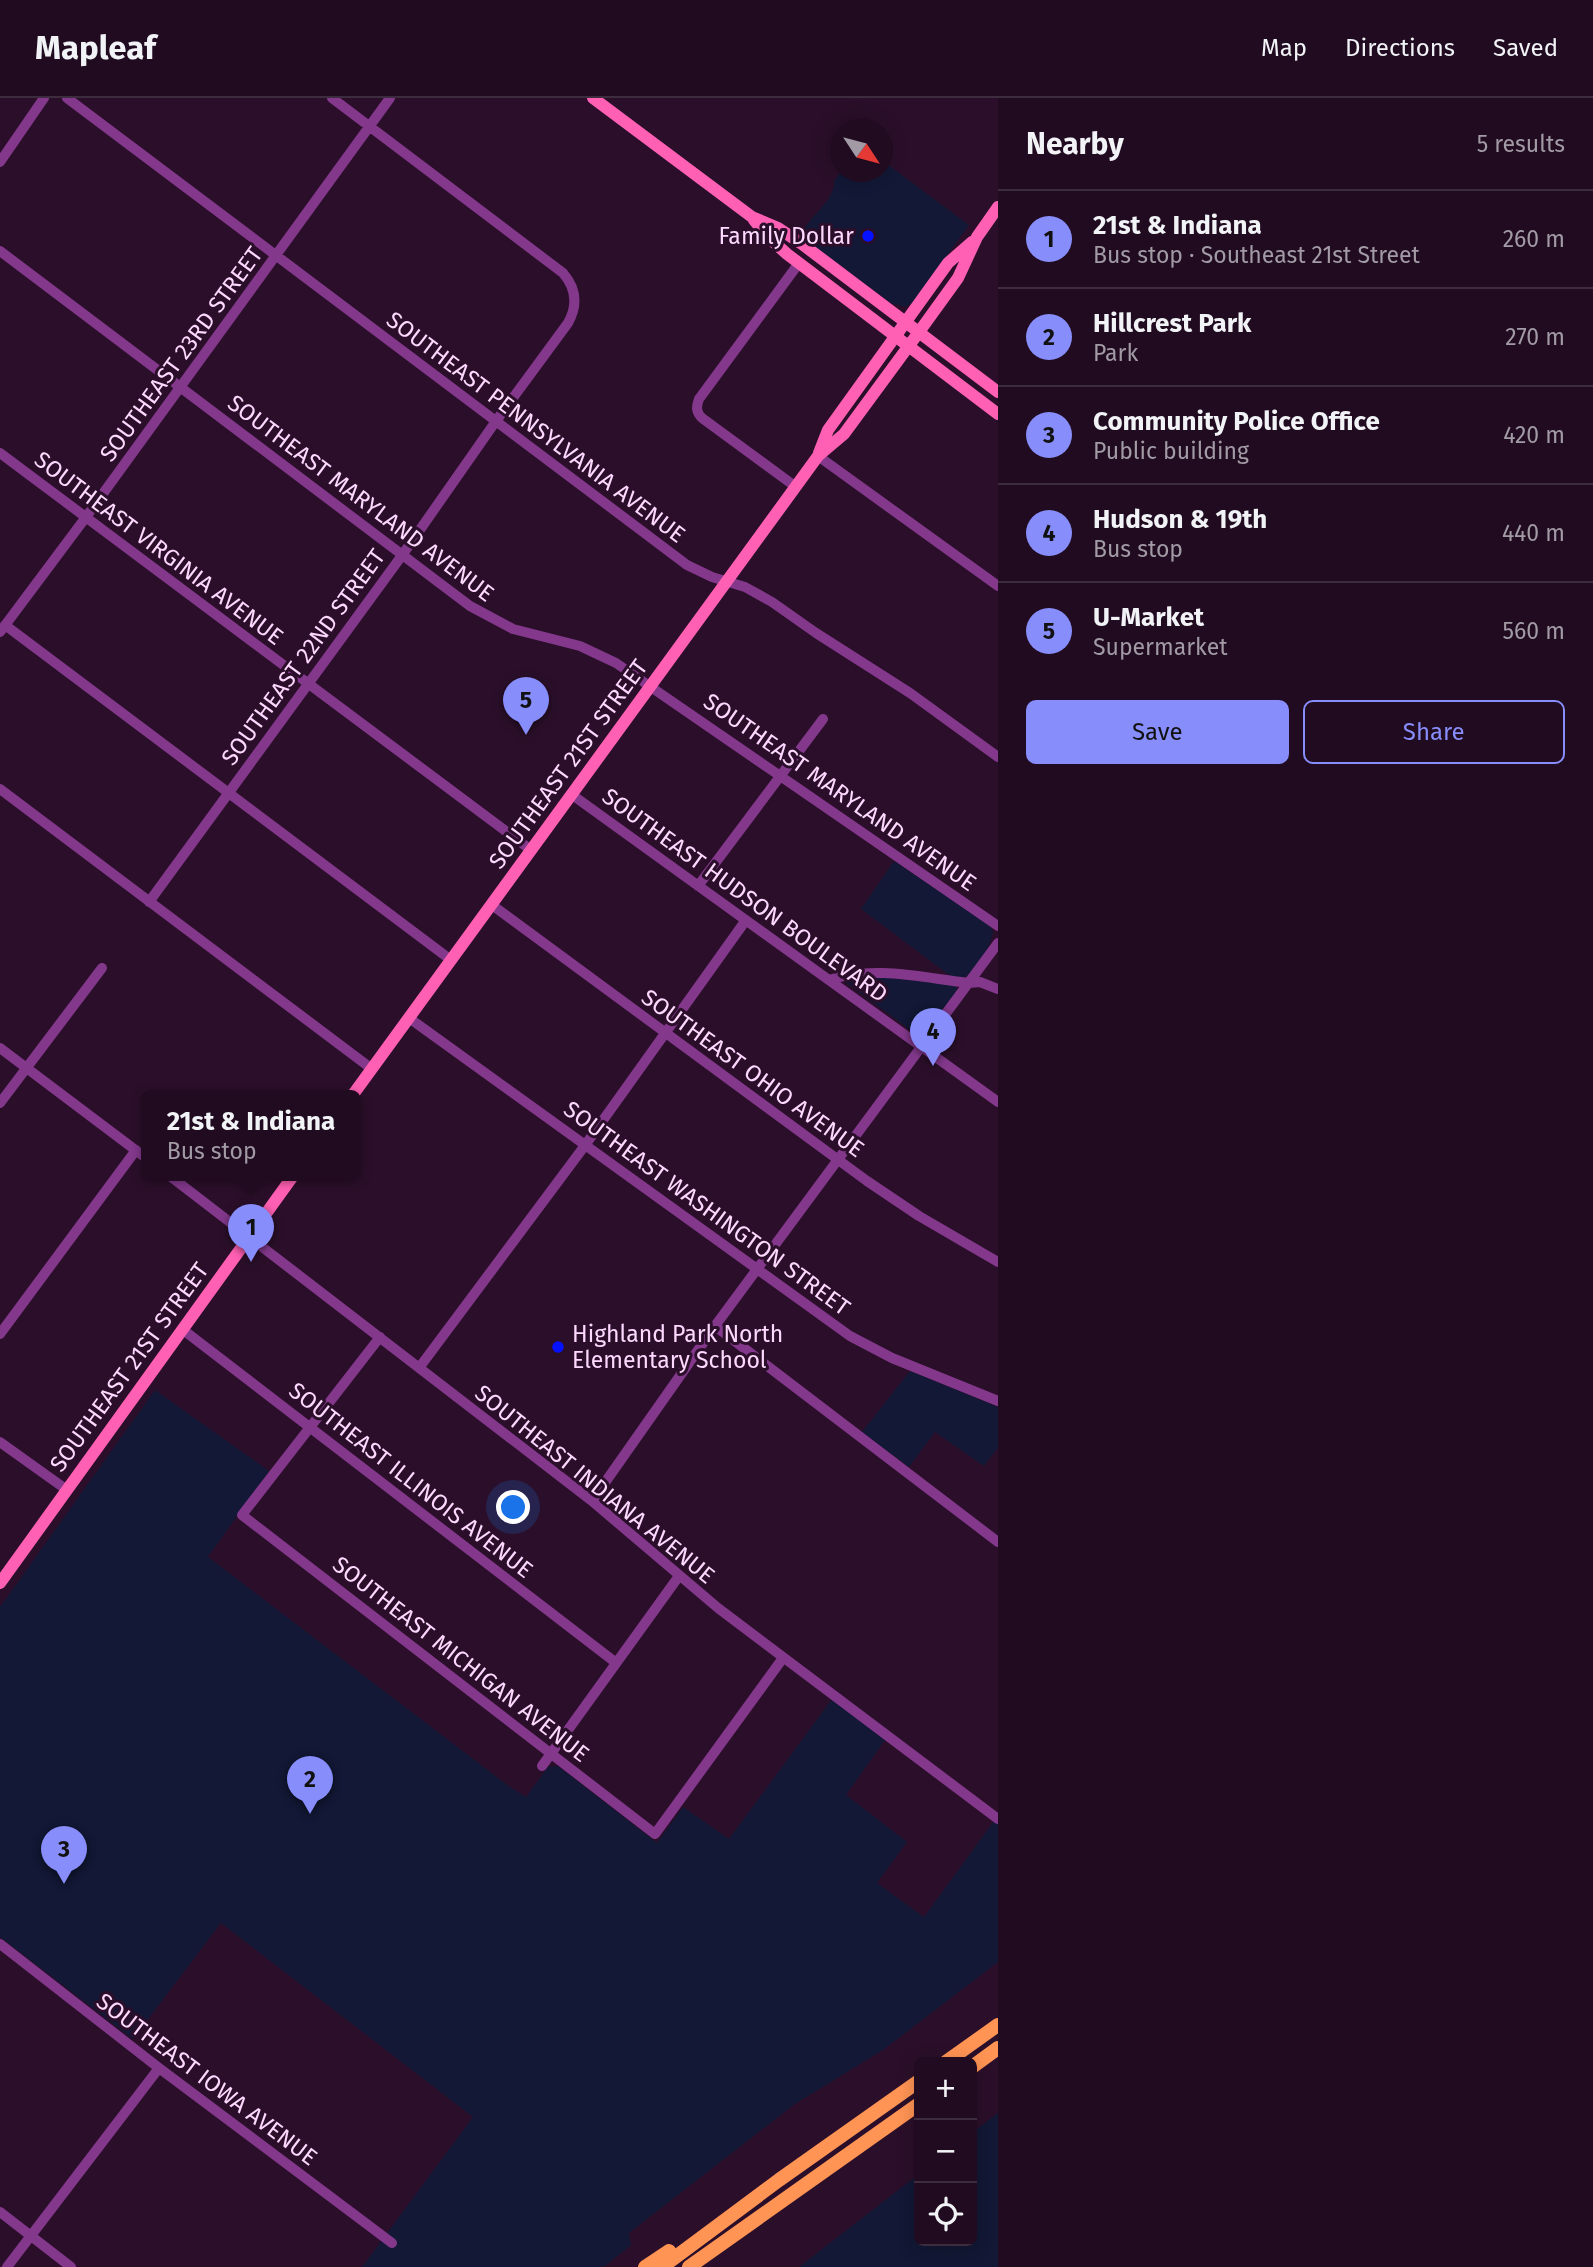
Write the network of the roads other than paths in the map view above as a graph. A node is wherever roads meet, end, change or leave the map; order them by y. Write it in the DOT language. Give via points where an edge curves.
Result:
graph roads {
  1 [pos="44,98"];
  2 [pos="68,98"];
  3 [pos="332,98"];
  4 [pos="390,98"];
  5 [pos="593,98"];
  6 [pos="370,127"];
  7 [pos="0,162"];
  8 [pos="998,207"];
  9 [pos="752,217"];
  10 [pos="977,237"];
  11 [pos="0,251"];
  12 [pos="277,255"];
  13 [pos="799,263"];
  14 [pos="905,322"];
  15 [pos="919,332"];
  16 [pos="895,336"];
  17 [pos="909,346"];
  18 [pos="180,387"];
  19 [pos="998,392"];
  20 [pos="998,414"];
  21 [pos="496,421"];
  22 [pos="0,453"];
  23 [pos="818,456"];
  24 [pos="796,486"];
  25 [pos="86,517"];
  26 [pos="403,554"];
  27 [pos="727,581"];
  28 [pos="998,586"];
  29 [pos="2,629"];
  30 [pos="308,683"];
  31 [pos="652,685"];
  32 [pos="822,719"];
  33 [pos="998,757"];
  34 [pos="780,774"];
  35 [pos="0,789"];
  36 [pos="228,793"];
  37 [pos="571,794"];
  38 [pos="531,850"];
  39 [pos="698,886"];
  40 [pos="149,902"];
  41 [pos="492,905"];
  42 [pos="746,920"];
  43 [pos="998,926"];
  44 [pos="998,943"];
  45 [pos="451,960"];
  46 [pos="102,968"];
  47 [pos="829,980"];
  48 [pos="969,983"];
  49 [pos="998,989"];
  50 [pos="409,1018"];
  51 [pos="665,1031"];
  52 [pos="921,1046"];
  53 [pos="0,1048"];
  54 [pos="25,1068"];
  55 [pos="372,1069"];
  56 [pos="356,1090"];
  57 [pos="998,1101"];
  58 [pos="0,1103"];
  59 [pos="586,1144"];
  60 [pos="136,1150"];
  61 [pos="141,1154"];
  62 [pos="839,1158"];
  63 [pos="176,1181"];
  64 [pos="289,1181"];
  65 [pos="249,1237"];
  66 [pos="998,1262"];
  67 [pos="759,1270"];
  68 [pos="715,1326"];
  69 [pos="182,1329"];
  70 [pos="0,1334"];
  71 [pos="380,1337"];
  72 [pos="419,1368"];
  73 [pos="998,1401"];
  74 [pos="310,1427"];
  75 [pos="0,1442"];
  76 [pos="67,1490"];
  77 [pos="592,1501"];
  78 [pos="998,1542"];
  79 [pos="679,1576"];
  80 [pos="0,1583"];
  81 [pos="783,1658"];
  82 [pos="615,1662"];
  83 [pos="551,1753"];
  84 [pos="542,1766"];
  85 [pos="998,1819"];
  86 [pos="0,1944"];
  87 [pos="998,2025"];
  88 [pos="998,2048"];
  89 [pos="953,2057"];
  90 [pos="977,2063"];
  91 [pos="159,2068"];
  92 [pos="914,2085"];
  93 [pos="914,2108"];
  94 [pos="779,2180"];
  95 [pos="0,2212"];
  96 [pos="30,2236"];
  97 [pos="392,2243"];
  98 [pos="7,2267"];
  99 [pos="72,2267"];
  100 [pos="645,2267"];
  101 [pos="662,2267"];
  102 [pos="689,2267"];
  1 -- 7 [label="street"];
  2 -- 12 [label="street, SOUTHEAST PENNSYLVANIA AVENUE"];
  3 -- 6 [label="street"];
  4 -- 6 [label="street, SOUTHEAST 23RD STREET"];
  5 -- 9 [label="main road"];
  6 -- 12 [label="street, SOUTHEAST 23RD STREET"];
  6 -- 21 [label="street, SOUTHEAST 22ND STREET" via="568,279 575,304 571,318"];
  8 -- 10 [label="main road, SOUTHEAST 21ST STREET"];
  9 -- 13 [label="main road"];
  9 -- 14 [label="main road" via="802,244"];
  10 -- 14 [label="main road, SOUTHEAST 21ST STREET" via="948,263"];
  10 -- 15 [label="main road, SOUTHEAST 21ST STREET" via="958,278"];
  11 -- 18 [label="street, SOUTHEAST MARYLAND AVENUE"];
  12 -- 18 [label="street, SOUTHEAST 23RD STREET"];
  12 -- 21 [label="street, SOUTHEAST PENNSYLVANIA AVENUE"];
  13 -- 16 [label="main road"];
  13 -- 24 [label="street" via="696,408 702,418"];
  14 -- 15 [label="main road"];
  14 -- 16 [label="main road, SOUTHEAST 21ST STREET"];
  15 -- 17 [label="main road, SOUTHEAST 21ST STREET"];
  15 -- 19 [label="main road"];
  16 -- 17 [label="main road"];
  16 -- 23 [label="main road, SOUTHEAST 21ST STREET" via="828,430"];
  17 -- 20 [label="main road"];
  17 -- 23 [label="main road, SOUTHEAST 21ST STREET" via="844,434"];
  18 -- 25 [label="street, SOUTHEAST 23RD STREET"];
  18 -- 26 [label="street, SOUTHEAST MARYLAND AVENUE"];
  21 -- 26 [label="street, SOUTHEAST 22ND STREET"];
  21 -- 27 [label="street, SOUTHEAST PENNSYLVANIA AVENUE" via="687,565"];
  22 -- 25 [label="street, SOUTHEAST VIRGINIA AVENUE"];
  23 -- 24 [label="main road, SOUTHEAST 21ST STREET"];
  23 -- 28 [label="street"];
  24 -- 27 [label="main road, SOUTHEAST 21ST STREET"];
  25 -- 29 [label="street, SOUTHEAST 23RD STREET"];
  25 -- 30 [label="street, SOUTHEAST VIRGINIA AVENUE"];
  26 -- 30 [label="street, SOUTHEAST 22ND STREET"];
  26 -- 31 [label="street, SOUTHEAST MARYLAND AVENUE" via="498,622 599,653"];
  27 -- 31 [label="main road, SOUTHEAST 21ST STREET"];
  27 -- 33 [label="street, SOUTHEAST PENNSYLVANIA AVENUE" via="772,602"];
  29 -- 36 [label="street"];
  30 -- 36 [label="street, SOUTHEAST 22ND STREET"];
  30 -- 38 [label="street, SOUTHEAST VIRGINIA AVENUE"];
  31 -- 34 [label="street, SOUTHEAST MARYLAND AVENUE"];
  31 -- 37 [label="main road, SOUTHEAST 21ST STREET"];
  32 -- 34 [label="street"];
  34 -- 39 [label="street"];
  34 -- 43 [label="street, SOUTHEAST MARYLAND AVENUE"];
  35 -- 40 [label="street"];
  36 -- 40 [label="street, SOUTHEAST 22ND STREET"];
  36 -- 45 [label="street"];
  37 -- 38 [label="main road, SOUTHEAST 21ST STREET"];
  37 -- 39 [label="street, SOUTHEAST HUDSON BOULEVARD"];
  38 -- 41 [label="main road, SOUTHEAST 21ST STREET"];
  39 -- 42 [label="street, SOUTHEAST HUDSON BOULEVARD"];
  40 -- 55 [label="street"];
  41 -- 45 [label="main road, SOUTHEAST 21ST STREET"];
  41 -- 51 [label="street, SOUTHEAST OHIO AVENUE"];
  42 -- 47 [label="street, SOUTHEAST HUDSON BOULEVARD"];
  42 -- 51 [label="street"];
  44 -- 48 [label="street"];
  45 -- 50 [label="main road, SOUTHEAST 21ST STREET"];
  46 -- 54 [label="street"];
  47 -- 48 [label="street" via="876,972"];
  47 -- 52 [label="street, SOUTHEAST HUDSON BOULEVARD"];
  48 -- 49 [label="street"];
  48 -- 52 [label="street"];
  50 -- 55 [label="main road, SOUTHEAST 21ST STREET"];
  50 -- 59 [label="street, SOUTHEAST WASHINGTON STREET"];
  51 -- 59 [label="street"];
  51 -- 62 [label="street, SOUTHEAST OHIO AVENUE"];
  52 -- 57 [label="street, SOUTHEAST HUDSON BOULEVARD"];
  52 -- 62 [label="street"];
  53 -- 54 [label="street"];
  54 -- 58 [label="street"];
  54 -- 60 [label="street"];
  55 -- 56 [label="main road, SOUTHEAST 21ST STREET"];
  59 -- 67 [label="street, SOUTHEAST WASHINGTON STREET"];
  59 -- 72 [label="street"];
  60 -- 61 [label="street"];
  60 -- 70 [label="street"];
  62 -- 66 [label="street, SOUTHEAST OHIO AVENUE" via="919,1216"];
  62 -- 67 [label="street"];
  63 -- 65 [label="street, SOUTHEAST INDIANA AVENUE"];
  64 -- 65 [label="main road, SOUTHEAST 21ST STREET"];
  65 -- 69 [label="main road, SOUTHEAST 21ST STREET"];
  65 -- 71 [label="street, SOUTHEAST INDIANA AVENUE"];
  67 -- 68 [label="street"];
  67 -- 73 [label="street, SOUTHEAST WASHINGTON STREET" via="868,1346"];
  68 -- 77 [label="street"];
  68 -- 78 [label="street"];
  69 -- 74 [label="street, SOUTHEAST ILLINOIS AVENUE"];
  69 -- 76 [label="main road, SOUTHEAST 21ST STREET"];
  71 -- 72 [label="street, SOUTHEAST INDIANA AVENUE"];
  71 -- 74 [label="street"];
  72 -- 77 [label="street, SOUTHEAST INDIANA AVENUE"];
  74 -- 82 [label="street, SOUTHEAST ILLINOIS AVENUE"];
  74 -- 83 [label="street, SOUTHEAST MICHIGAN AVENUE" via="242,1515"];
  75 -- 76 [label="street"];
  76 -- 80 [label="main road, SOUTHEAST 21ST STREET"];
  77 -- 79 [label="street, SOUTHEAST INDIANA AVENUE"];
  79 -- 81 [label="street, SOUTHEAST INDIANA AVENUE"];
  79 -- 82 [label="street"];
  81 -- 83 [label="street, SOUTHEAST MICHIGAN AVENUE" via="655,1834"];
  81 -- 85 [label="street, SOUTHEAST INDIANA AVENUE"];
  82 -- 83 [label="street"];
  83 -- 84 [label="street"];
  86 -- 91 [label="street, SOUTHEAST IOWA AVENUE"];
  87 -- 89 [label="highway"];
  88 -- 90 [label="highway"];
  91 -- 96 [label="street"];
  91 -- 97 [label="street, SOUTHEAST IOWA AVENUE"];
  92 -- 94 [label="highway"];
  93 -- 102 [label="highway"];
  94 -- 100 [label="highway"];
  94 -- 101 [label="highway"];
  95 -- 96 [label="street"];
  96 -- 98 [label="street"];
  96 -- 99 [label="street"];
}
